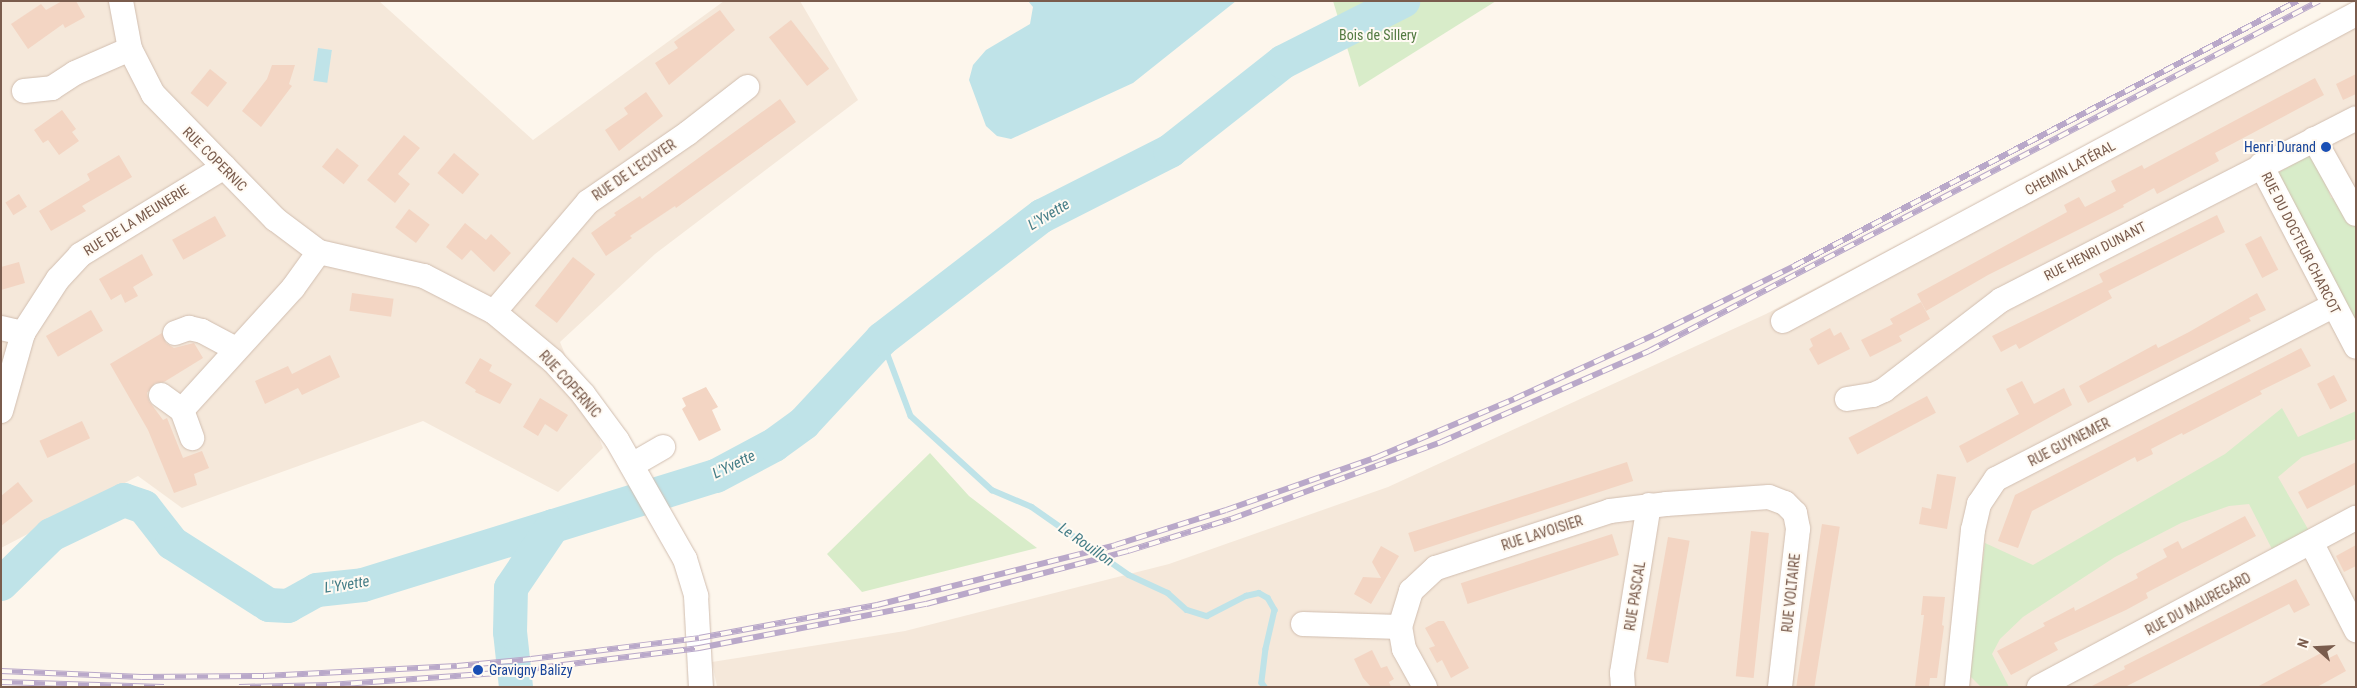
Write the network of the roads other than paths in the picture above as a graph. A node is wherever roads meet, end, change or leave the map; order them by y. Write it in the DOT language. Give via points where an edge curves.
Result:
graph roads {
  1 [pos="121,1"];
  2 [pos="2356,14"];
  3 [pos="130,49"];
  4 [pos="747,87"];
  5 [pos="24,91"];
  6 [pos="2356,118"];
  7 [pos="2314,139"];
  8 [pos="2261,165"];
  9 [pos="224,167"];
  10 [pos="2356,214"];
  11 [pos="319,252"];
  12 [pos="2333,306"];
  13 [pos="494,312"];
  14 [pos="1783,321"];
  15 [pos="12,330"];
  16 [pos="175,333"];
  17 [pos="2356,347"];
  18 [pos="236,349"];
  19 [pos="161,395"];
  20 [pos="1846,399"];
  21 [pos="182,410"];
  22 [pos="1,411"];
  23 [pos="192,438"];
  24 [pos="663,447"];
  25 [pos="634,468"];
  26 [pos="1785,503"];
  27 [pos="1649,505"];
  28 [pos="2356,518"];
  29 [pos="2312,544"];
  30 [pos="1303,624"];
  31 [pos="1400,627"];
  32 [pos="2356,630"];
  33 [pos="701,687"];
  34 [pos="1424,687"];
  35 [pos="1623,687"];
  36 [pos="1780,687"];
  37 [pos="1957,687"];
  38 [pos="2039,687"];
  1 -- 3 [label="street, RUE COPERNIC"];
  2 -- 14 [label="street, CHEMIN LATÉRAL"];
  3 -- 5 [label="street" via="75,73 52,88"];
  3 -- 9 [label="street, RUE COPERNIC" via="153,94"];
  4 -- 13 [label="street, RUE DE L'ECUYER" via="688,133 588,202"];
  6 -- 7 [label="street, RUE HENRI DUNANT"];
  7 -- 8 [label="street, RUE HENRI DUNANT"];
  7 -- 10 [label="street"];
  8 -- 12 [label="street, RUE DU DOCTEUR CHARCOT"];
  8 -- 20 [label="street, RUE HENRI DUNANT" via="2001,300 1884,390"];
  9 -- 11 [label="street, RUE COPERNIC" via="275,219"];
  9 -- 15 [label="street, RUE DE LA MEUNERIE" via="80,255"];
  11 -- 13 [label="street, RUE COPERNIC" via="424,276"];
  11 -- 18 [label="street" via="259,326"];
  12 -- 17 [label="street, RUE DU DOCTEUR CHARCOT"];
  12 -- 37 [label="street, RUE GUYNEMER" via="1996,480 1979,504 1973,530"];
  13 -- 25 [label="street, RUE COPERNIC" via="553,362 583,394"];
  15 -- 22 [label="street, RUE DE LA MEUNERIE"];
  16 -- 18 [label="street" via="189,328"];
  18 -- 21 [label="street"];
  19 -- 21 [label="street"];
  21 -- 23 [label="street"];
  24 -- 25 [label="street"];
  25 -- 33 [label="street, RUE COPERNIC" via="691,576 696,596"];
  26 -- 27 [label="street, RUE LAVOISIER" via="1769,497"];
  26 -- 36 [label="street, RUE VOLTAIRE" via="1795,513 1798,529"];
  27 -- 31 [label="street, RUE LAVOISIER" via="1610,511 1436,568 1411,592"];
  27 -- 35 [label="street, RUE PASCAL" via="1622,673"];
  28 -- 29 [label="street, RUE DU MAUREGARD"];
  29 -- 32 [label="street"];
  29 -- 38 [label="street, RUE DU MAUREGARD"];
  30 -- 31 [label="street"];
  31 -- 34 [label="street" via="1404,648"];
}
